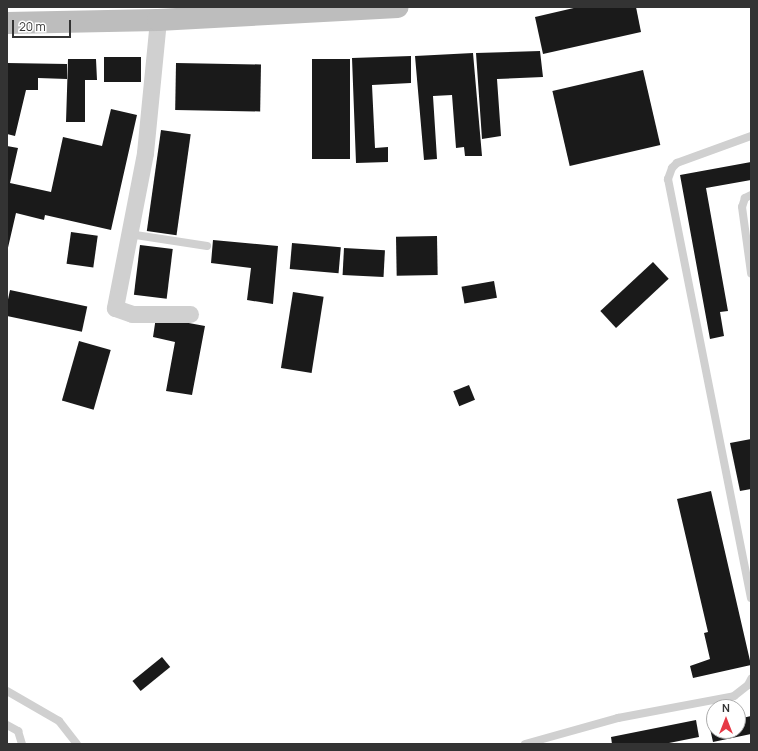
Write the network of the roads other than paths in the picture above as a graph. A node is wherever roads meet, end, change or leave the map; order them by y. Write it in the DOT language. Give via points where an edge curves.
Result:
graph roads {
  1 [pos="398,7"];
  2 [pos="172,15"];
  3 [pos="7,23"];
  4 [pos="751,136"];
  5 [pos="751,195"];
  6 [pos="129,234"];
  7 [pos="207,246"];
  8 [pos="751,273"];
  9 [pos="190,314"];
  10 [pos="751,598"];
  11 [pos="751,680"];
  12 [pos="7,691"];
  13 [pos="7,725"];
  14 [pos="22,744"];
  15 [pos="77,744"];
  16 [pos="525,744"];
  1 -- 2 [label="main road"];
  2 -- 3 [label="main road"];
  2 -- 6 [label="street"];
  4 -- 10 [label="lane" via="677,163 668,179"];
  5 -- 8 [label="lane" via="745,198 742,207"];
  6 -- 7 [label="lane"];
  6 -- 9 [label="street" via="115,308 132,314"];
  11 -- 16 [label="lane" via="734,696 618,718"];
  12 -- 15 [label="lane" via="59,721"];
  13 -- 14 [label="lane" via="18,731"];
}
